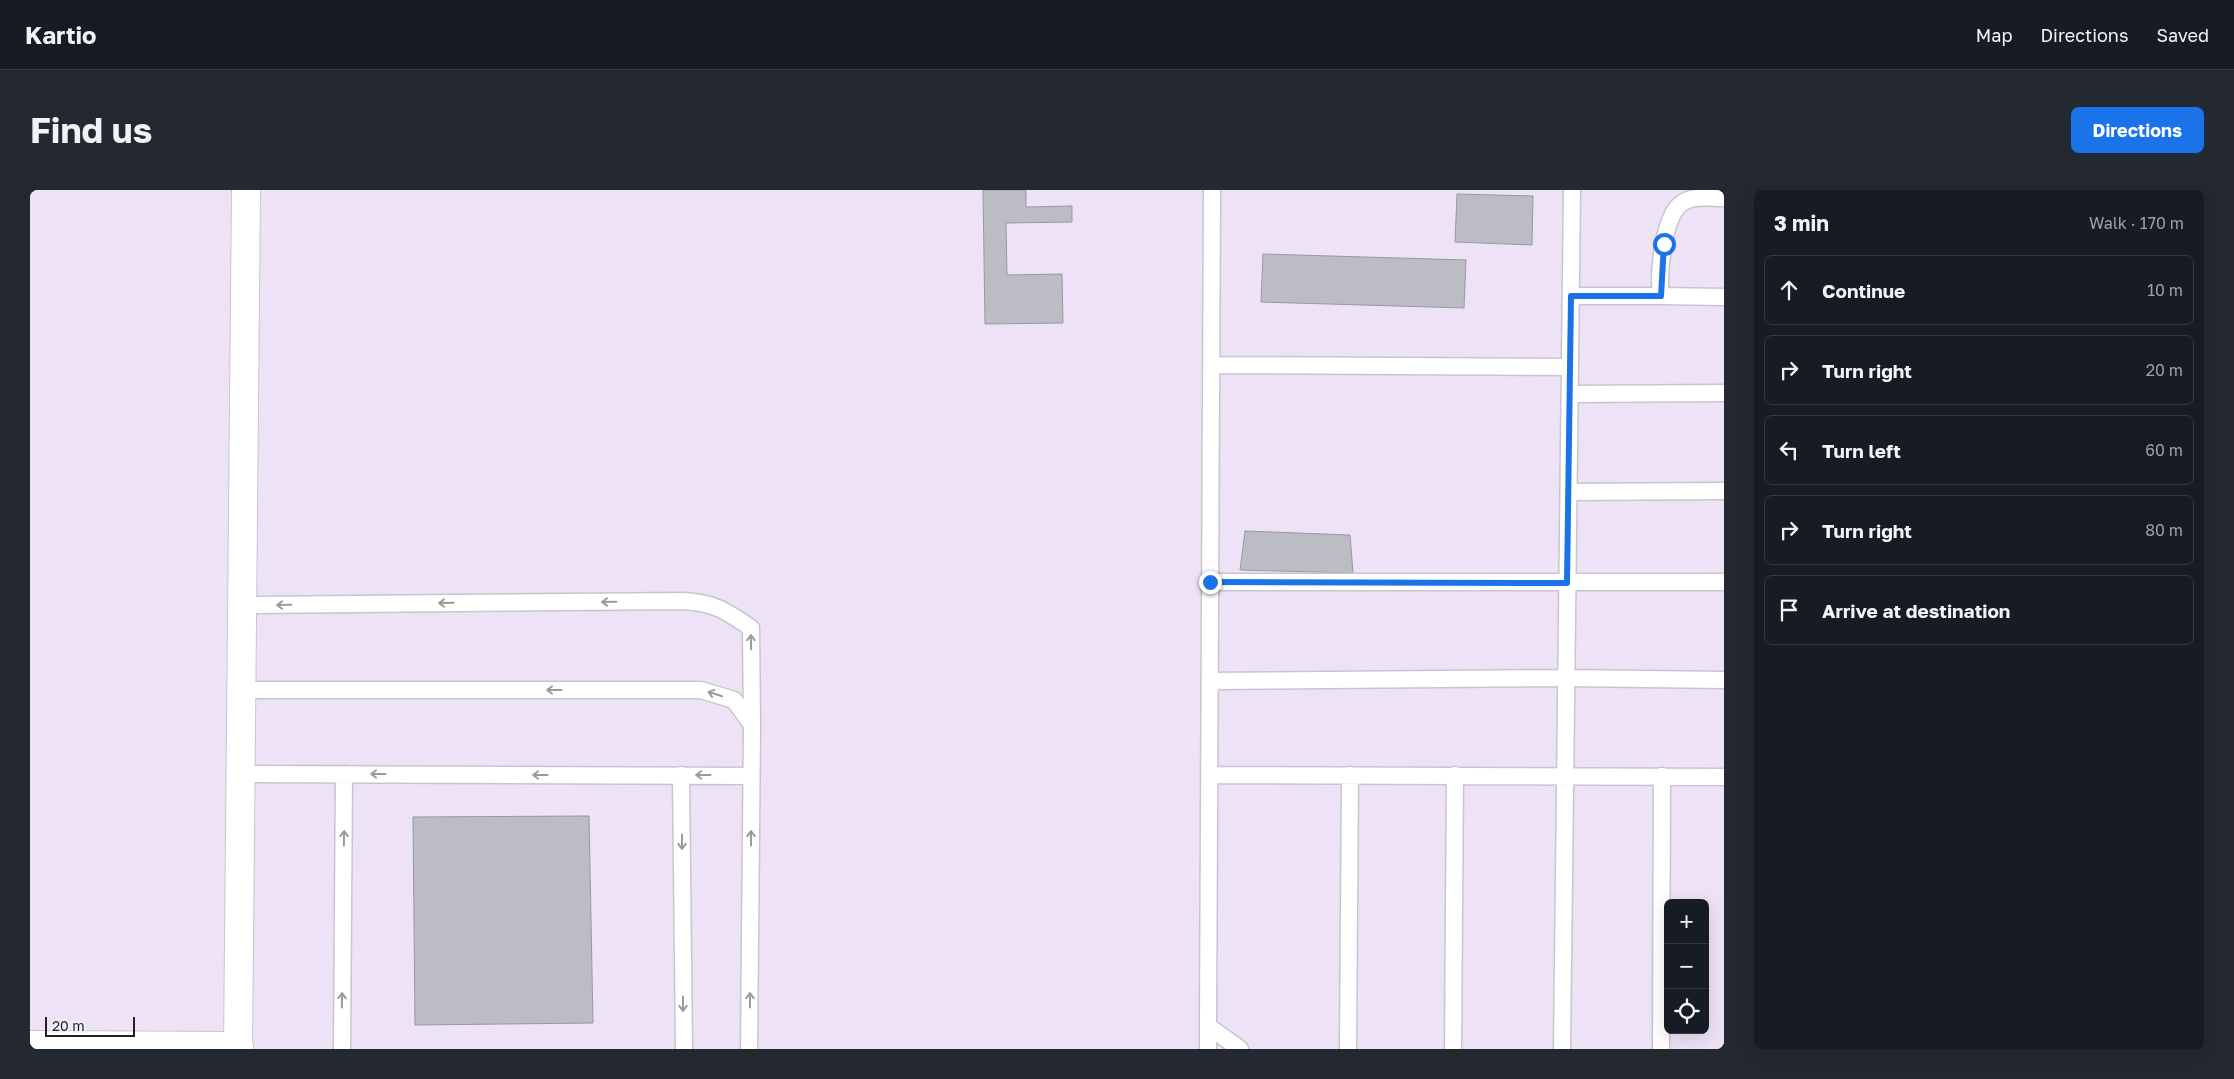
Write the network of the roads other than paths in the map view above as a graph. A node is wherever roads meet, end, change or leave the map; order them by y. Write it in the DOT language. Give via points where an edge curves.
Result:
graph roads {
  1 [pos="246,190"];
  2 [pos="1212,190"];
  3 [pos="1572,190"];
  4 [pos="1724,198"];
  5 [pos="1571,296"];
  6 [pos="1661,296"];
  7 [pos="1724,297"];
  8 [pos="1212,365"];
  9 [pos="1570,367"];
  10 [pos="1724,393"];
  11 [pos="1570,394"];
  12 [pos="1724,491"];
  13 [pos="1569,492"];
  14 [pos="1210,582"];
  15 [pos="1724,582"];
  16 [pos="1567,583"];
  17 [pos="242,605"];
  18 [pos="1566,678"];
  19 [pos="1724,680"];
  20 [pos="1210,681"];
  21 [pos="242,690"];
  22 [pos="752,725"];
  23 [pos="241,774"];
  24 [pos="344,774"];
  25 [pos="682,775"];
  26 [pos="1209,775"];
  27 [pos="1350,775"];
  28 [pos="1456,775"];
  29 [pos="1565,775"];
  30 [pos="751,776"];
  31 [pos="1662,776"];
  32 [pos="1724,777"];
  33 [pos="1208,1026"];
  34 [pos="30,1045"];
  35 [pos="238,1047"];
  36 [pos="342,1049"];
  37 [pos="684,1049"];
  38 [pos="750,1049"];
  39 [pos="1208,1049"];
  40 [pos="1240,1049"];
  41 [pos="1348,1049"];
  42 [pos="1453,1049"];
  43 [pos="1562,1049"];
  44 [pos="1661,1049"];
  1 -- 17 [label="street"];
  2 -- 8 [label="lane"];
  3 -- 5 [label="lane"];
  4 -- 6 [label="lane" via="1696,198 1682,203 1670,216 1664,244"];
  5 -- 6 [label="lane"];
  5 -- 9 [label="lane"];
  6 -- 7 [label="lane"];
  8 -- 9 [label="lane"];
  8 -- 14 [label="lane"];
  9 -- 11 [label="lane"];
  10 -- 11 [label="lane"];
  11 -- 13 [label="lane"];
  12 -- 13 [label="lane"];
  13 -- 16 [label="lane"];
  14 -- 16 [label="lane"];
  14 -- 20 [label="lane"];
  15 -- 16 [label="lane"];
  16 -- 18 [label="lane"];
  17 -- 21 [label="street"];
  22 -- 17 [label="lane, one-way" via="751,628 727,611 707,603"];
  18 -- 19 [label="lane"];
  18 -- 20 [label="lane"];
  18 -- 29 [label="lane"];
  20 -- 26 [label="lane"];
  22 -- 21 [label="lane, one-way" via="734,700 702,690"];
  21 -- 23 [label="street"];
  22 -- 30 [label="lane"];
  23 -- 24 [label="lane"];
  23 -- 35 [label="street"];
  25 -- 24 [label="lane, one-way"];
  36 -- 24 [label="lane, one-way"];
  30 -- 25 [label="lane, one-way"];
  25 -- 37 [label="lane, one-way"];
  26 -- 27 [label="lane"];
  26 -- 33 [label="lane"];
  27 -- 28 [label="lane"];
  27 -- 41 [label="lane"];
  28 -- 29 [label="lane"];
  28 -- 42 [label="lane"];
  29 -- 31 [label="lane"];
  29 -- 43 [label="lane"];
  38 -- 30 [label="lane, one-way"];
  31 -- 32 [label="lane"];
  31 -- 44 [label="lane"];
  33 -- 39 [label="lane"];
  33 -- 40 [label="lane"];
  34 -- 35 [label="street"];
}
